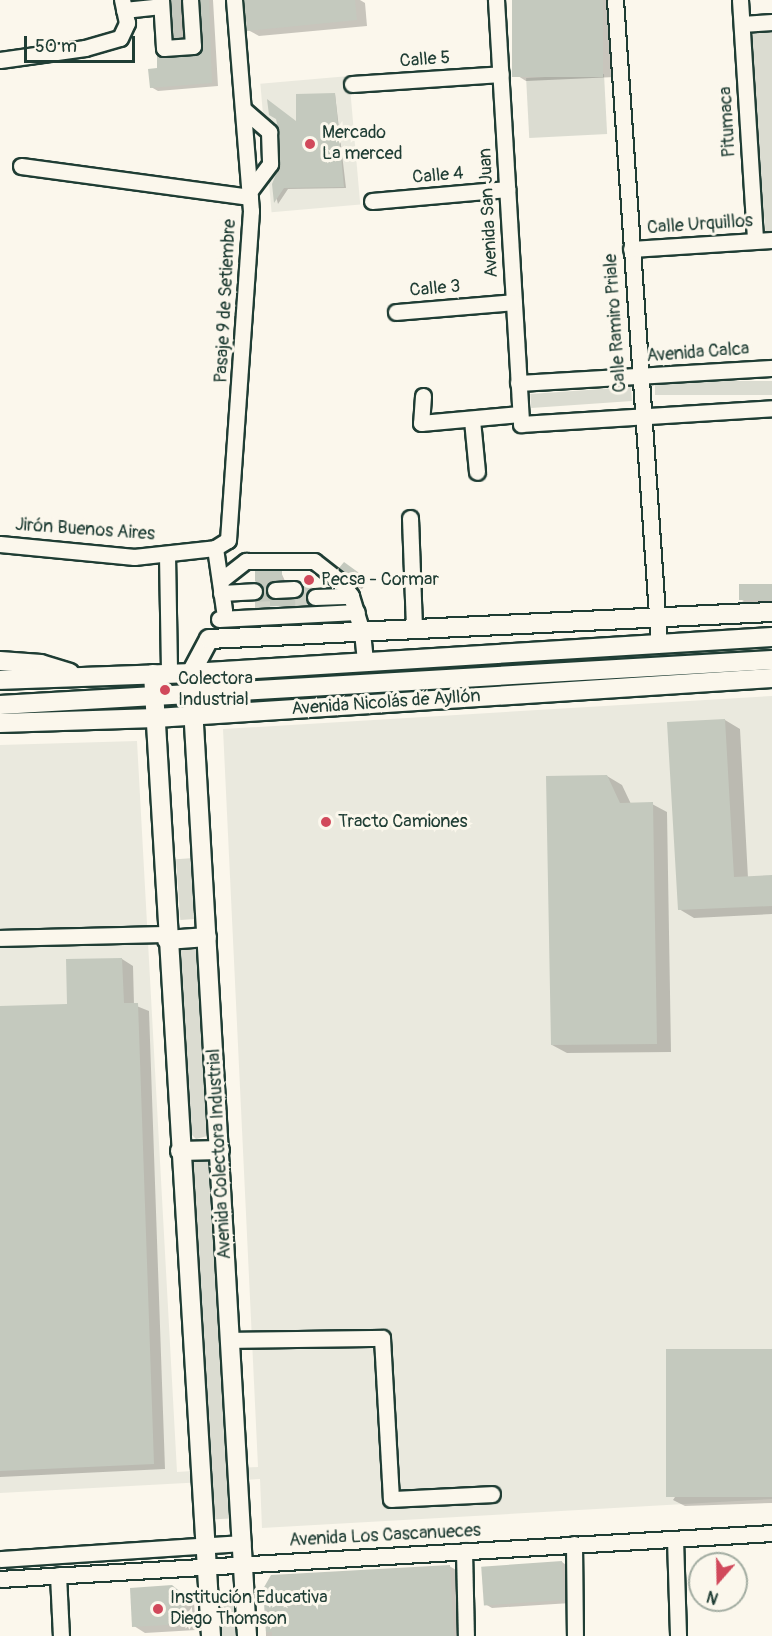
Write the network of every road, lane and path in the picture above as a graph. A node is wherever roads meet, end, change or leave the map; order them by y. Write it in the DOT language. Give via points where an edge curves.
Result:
graph roads {
  1 [pos="190,0"];
  2 [pos="234,0"];
  3 [pos="496,0"];
  4 [pos="615,0"];
  5 [pos="740,0"];
  6 [pos="161,3"];
  7 [pos="123,5"];
  8 [pos="772,22"];
  9 [pos="742,24"];
  10 [pos="0,60"];
  11 [pos="501,74"];
  12 [pos="352,84"];
  13 [pos="243,109"];
  14 [pos="21,166"];
  15 [pos="507,189"];
  16 [pos="250,195"];
  17 [pos="372,201"];
  18 [pos="772,240"];
  19 [pos="755,241"];
  20 [pos="631,249"];
  21 [pos="514,302"];
  22 [pos="396,312"];
  23 [pos="772,368"];
  24 [pos="639,376"];
  25 [pos="518,383"];
  26 [pos="423,396"];
  27 [pos="772,408"];
  28 [pos="641,417"];
  29 [pos="521,419"];
  30 [pos="472,420"];
  31 [pos="477,472"];
  32 [pos="410,518"];
  33 [pos="0,544"];
  34 [pos="215,548"];
  35 [pos="167,555"];
  36 [pos="315,597"];
  37 [pos="294,598"];
  38 [pos="275,599"];
  39 [pos="352,599"];
  40 [pos="255,600"];
  41 [pos="221,601"];
  42 [pos="772,612"];
  43 [pos="658,617"];
  44 [pos="414,629"];
  45 [pos="362,632"];
  46 [pos="772,636"];
  47 [pos="208,639"];
  48 [pos="659,644"];
  49 [pos="772,660"];
  50 [pos="0,661"];
  51 [pos="365,662"];
  52 [pos="191,673"];
  53 [pos="161,674"];
  54 [pos="80,677"];
  55 [pos="772,678"];
  56 [pos="0,680"];
  57 [pos="363,686"];
  58 [pos="192,697"];
  59 [pos="154,699"];
  60 [pos="0,705"];
  61 [pos="193,715"];
  62 [pos="156,718"];
  63 [pos="0,723"];
  64 [pos="167,937"];
  65 [pos="207,937"];
  66 [pos="0,938"];
  67 [pos="219,1150"];
  68 [pos="180,1151"];
  69 [pos="230,1341"];
  70 [pos="492,1494"];
  71 [pos="772,1533"];
  72 [pos="675,1539"];
  73 [pos="242,1543"];
  74 [pos="205,1545"];
  75 [pos="574,1545"];
  76 [pos="464,1551"];
  77 [pos="0,1558"];
  78 [pos="243,1564"];
  79 [pos="206,1566"];
  80 [pos="58,1575"];
  81 [pos="0,1579"];
  82 [pos="61,1636"];
  83 [pos="211,1636"];
  84 [pos="247,1636"];
  85 [pos="466,1636"];
  86 [pos="575,1636"];
  87 [pos="678,1636"];
  1 -- 6 [label="street" via="193,46 164,48"];
  2 -- 13 [label="street, Pasaje 9 de Setiembre"];
  3 -- 11 [label="street, Avenida San Juan"];
  4 -- 20 [label="street, Calle Ramiro Priale"];
  5 -- 9 [label="street, Pitumaca"];
  6 -- 7 [label="street"];
  7 -- 10 [label="street" via="126,30 120,38 86,48"];
  8 -- 9 [label="street"];
  9 -- 19 [label="street, Pitumaca"];
  11 -- 12 [label="street, Calle 5"];
  11 -- 15 [label="street, Avenida San Juan"];
  13 -- 16 [label="street, Pasaje 9 de Setiembre"];
  13 -- 16 [label="street" via="269,132 270,164"];
  14 -- 16 [label="street"];
  15 -- 17 [label="street, Calle 4"];
  15 -- 21 [label="street, Avenida San Juan"];
  16 -- 34 [label="street, Pasaje 9 de Setiembre" via="232,531 228,540"];
  18 -- 19 [label="street, Calle Urquillos"];
  19 -- 20 [label="street, Calle Urquillos"];
  20 -- 24 [label="street, Calle Ramiro Priale"];
  21 -- 22 [label="street, Calle 3"];
  21 -- 25 [label="street, Avenida San Juan"];
  23 -- 24 [label="street, Avenida Calca"];
  24 -- 25 [label="street, Avenida Calca"];
  24 -- 28 [label="street, Calle Ramiro Priale"];
  25 -- 29 [label="street, Avenida San Juan"];
  26 -- 30 [label="street" via="421,423"];
  27 -- 28 [label="street"];
  28 -- 29 [label="street"];
  28 -- 43 [label="street, Calle Ramiro Priale"];
  29 -- 30 [label="street"];
  30 -- 31 [label="street"];
  32 -- 44 [label="street"];
  33 -- 35 [label="street, Jirón Buenos Aires" via="134,556"];
  34 -- 35 [label="street"];
  34 -- 41 [label="street"];
  35 -- 53 [label="street"];
  36 -- 39 [label="street"];
  37 -- 38 [label="street"];
  39 -- 41 [label="street"];
  39 -- 41 [label="street" via="309,559 246,561"];
  39 -- 45 [label="street"];
  40 -- 41 [label="street"];
  41 -- 47 [label="street"];
  42 -- 43 [label="main road"];
  43 -- 44 [label="main road"];
  43 -- 48 [label="street, Calle Ramiro Priale"];
  44 -- 45 [label="main road"];
  45 -- 47 [label="main road"];
  45 -- 51 [label="street"];
  46 -- 48 [label="main road"];
  47 -- 52 [label="main road"];
  48 -- 51 [label="main road"];
  49 -- 57 [label="main road, Avenida Nicolás de Ayllón"];
  50 -- 54 [label="main road" via="42,664"];
  51 -- 52 [label="main road"];
  51 -- 57 [label="main road"];
  52 -- 53 [label="main road"];
  52 -- 58 [label="main road, Avenida Colectora Industrial"];
  53 -- 54 [label="main road"];
  53 -- 59 [label="main road"];
  54 -- 56 [label="main road"];
  55 -- 61 [label="main road, Avenida Nicolás de Ayllón"];
  57 -- 58 [label="main road, Avenida Nicolás de Ayllón"];
  58 -- 59 [label="main road, Avenida Nicolás de Ayllón"];
  58 -- 61 [label="main road, Avenida Colectora Industrial"];
  59 -- 60 [label="main road, Avenida Nicolás de Ayllón"];
  59 -- 62 [label="main road"];
  61 -- 62 [label="main road, Avenida Nicolás de Ayllón"];
  61 -- 65 [label="main road, Avenida Colectora Industrial"];
  62 -- 63 [label="main road, Avenida Nicolás de Ayllón"];
  62 -- 64 [label="main road"];
  64 -- 65 [label="main road"];
  64 -- 66 [label="street"];
  64 -- 68 [label="main road"];
  65 -- 67 [label="main road, Avenida Colectora Industrial"];
  67 -- 68 [label="main road"];
  67 -- 69 [label="main road, Avenida Colectora Industrial"];
  68 -- 74 [label="main road"];
  69 -- 70 [label="street" via="382,1338 391,1499"];
  69 -- 73 [label="main road, Avenida Colectora Industrial"];
  71 -- 72 [label="street, Avenida Los Cascanueces"];
  72 -- 75 [label="street, Avenida Los Cascanueces"];
  72 -- 87 [label="street"];
  73 -- 74 [label="street"];
  73 -- 78 [label="main road, Avenida Colectora Industrial"];
  74 -- 77 [label="street"];
  74 -- 79 [label="main road"];
  75 -- 76 [label="street, Avenida Los Cascanueces"];
  75 -- 86 [label="street"];
  76 -- 78 [label="street, Avenida Los Cascanueces"];
  76 -- 85 [label="street"];
  78 -- 79 [label="street, Avenida Los Cascanueces"];
  78 -- 84 [label="main road, Avenida Colectora Industrial"];
  79 -- 80 [label="street, Avenida Los Cascanueces"];
  79 -- 83 [label="main road"];
  80 -- 81 [label="street, Avenida Los Cascanueces"];
  80 -- 82 [label="street"];
}
